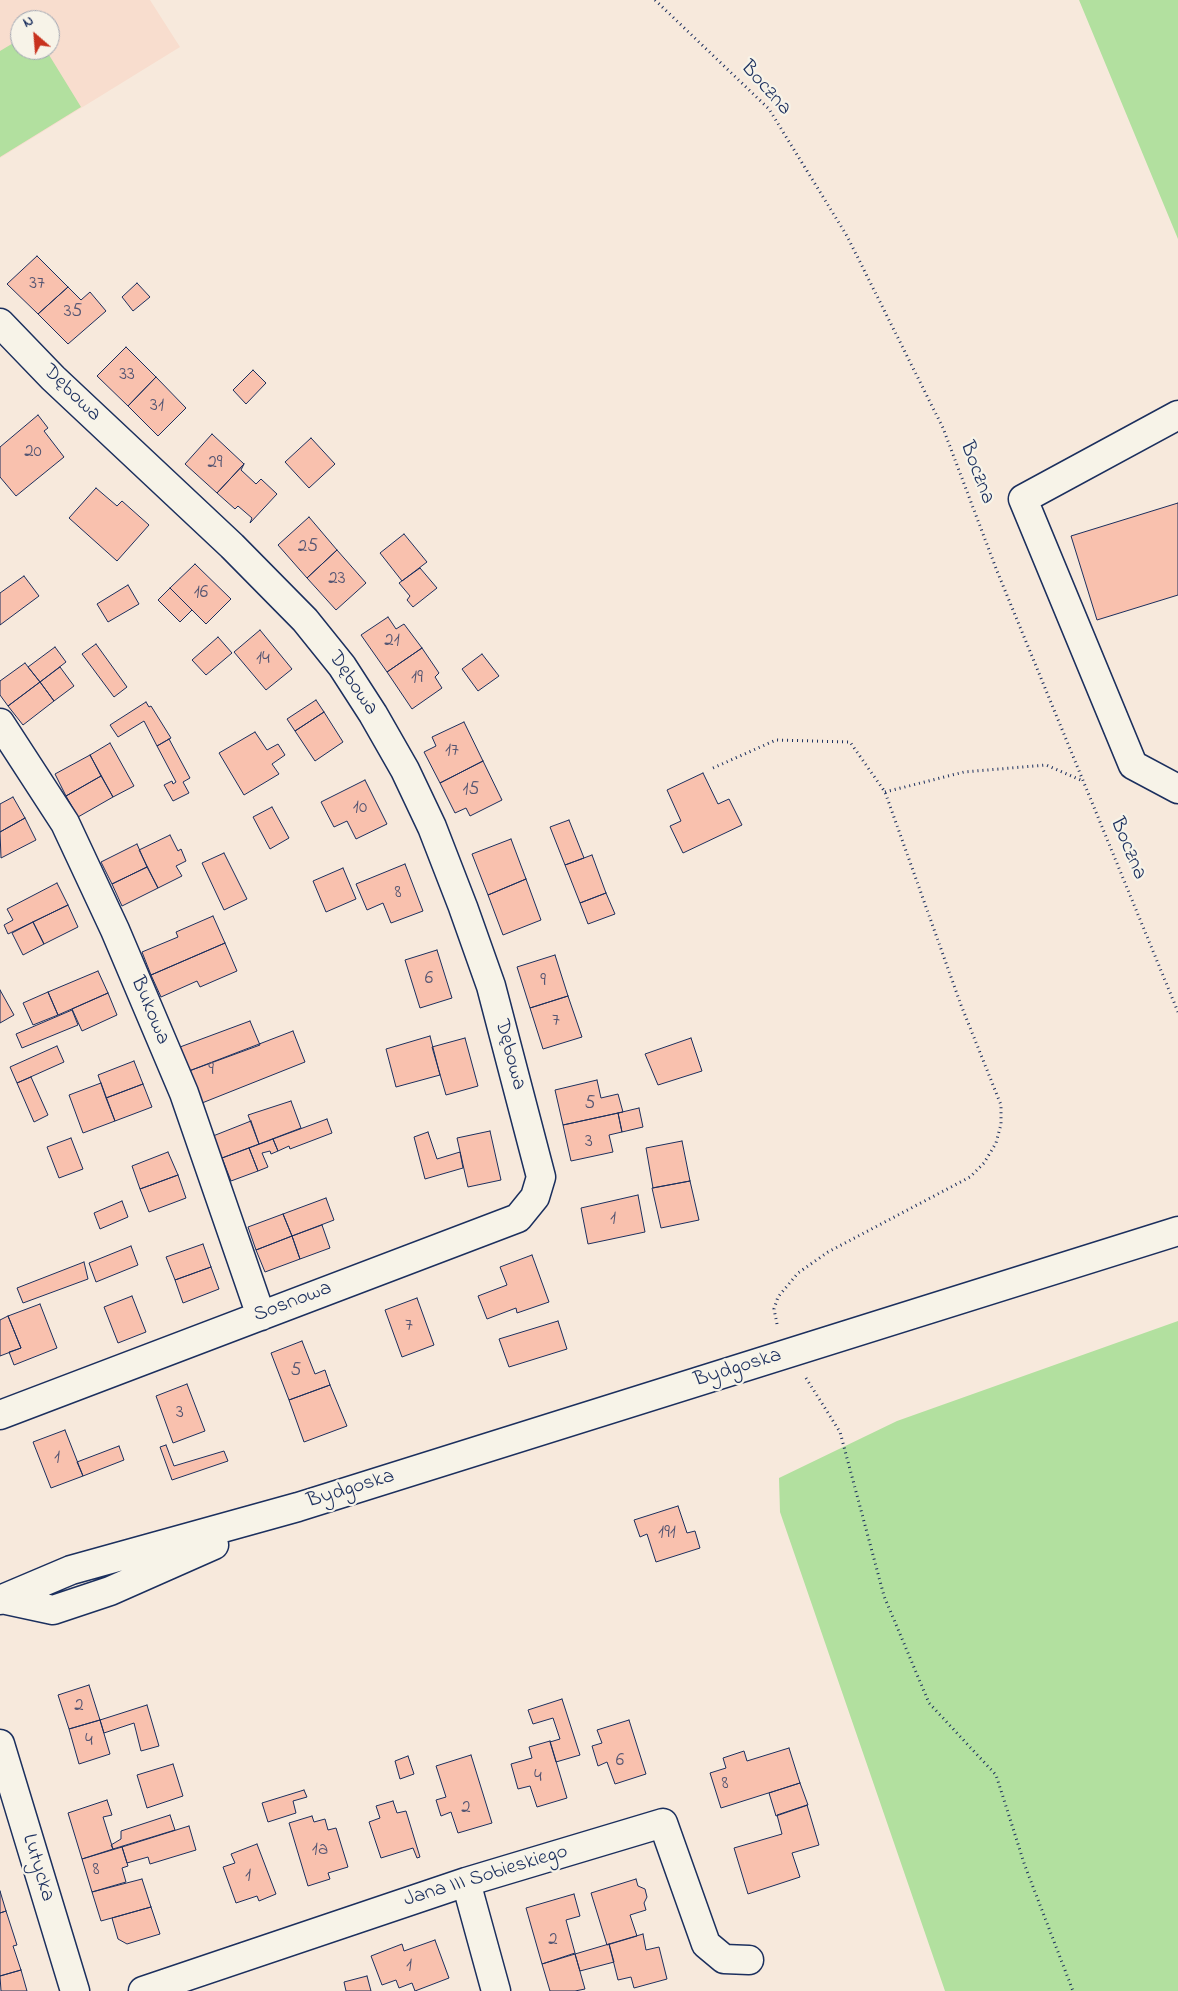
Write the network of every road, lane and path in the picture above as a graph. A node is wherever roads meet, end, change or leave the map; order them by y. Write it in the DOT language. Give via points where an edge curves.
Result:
graph roads {
  1 [pos="656,0"];
  2 [pos="0,323"];
  3 [pos="1178,415"];
  4 [pos="0,724"];
  5 [pos="713,768"];
  6 [pos="1083,781"];
  7 [pos="1178,789"];
  8 [pos="885,792"];
  9 [pos="1178,1012"];
  10 [pos="534,1152"];
  11 [pos="1178,1231"];
  12 [pos="261,1316"];
  13 [pos="789,1352"];
  14 [pos="0,1415"];
  15 [pos="1,1597"];
  16 [pos="0,1744"];
  17 [pos="466,1882"];
  18 [pos="749,1960"];
  19 [pos="154,1989"];
  20 [pos="74,1991"];
  21 [pos="496,1991"];
  22 [pos="1073,1991"];
  1 -- 6 [label="path, Boczna" via="768,109 847,236 943,428 997,571"];
  2 -- 10 [label="street, Dębowa" via="53,378 232,546 305,620 342,666 405,770 432,827 491,986"];
  3 -- 7 [label="street" via="1022,499 1134,765"];
  4 -- 12 [label="street, Bukowa" via="65,823 115,930 184,1093"];
  5 -- 8 [label="path" via="776,740 850,742"];
  6 -- 8 [label="path" via="1046,765 964,772"];
  6 -- 9 [label="path, Boczna"];
  8 -- 13 [label="path" via="961,1005 994,1083 1001,1105 1001,1124 996,1143 984,1163 970,1177 828,1252 798,1273 783,1289 774,1309"];
  10 -- 12 [label="street, Sosnowa" via="541,1177 535,1197 518,1218"];
  11 -- 13 [label="street, Bydgoska"];
  12 -- 14 [label="street, Sosnowa"];
  13 -- 15 [label="street, Bydgoska" via="298,1507 110,1591 53,1610"];
  13 -- 22 [label="path" via="840,1432 884,1596 930,1703 996,1775"];
  16 -- 20 [label="street, Lutycka"];
  17 -- 18 [label="street, Jana III Sobieskiego" via="663,1823 706,1944 724,1958"];
  17 -- 19 [label="street, Jana III Sobieskiego"];
  17 -- 21 [label="street"];
}
